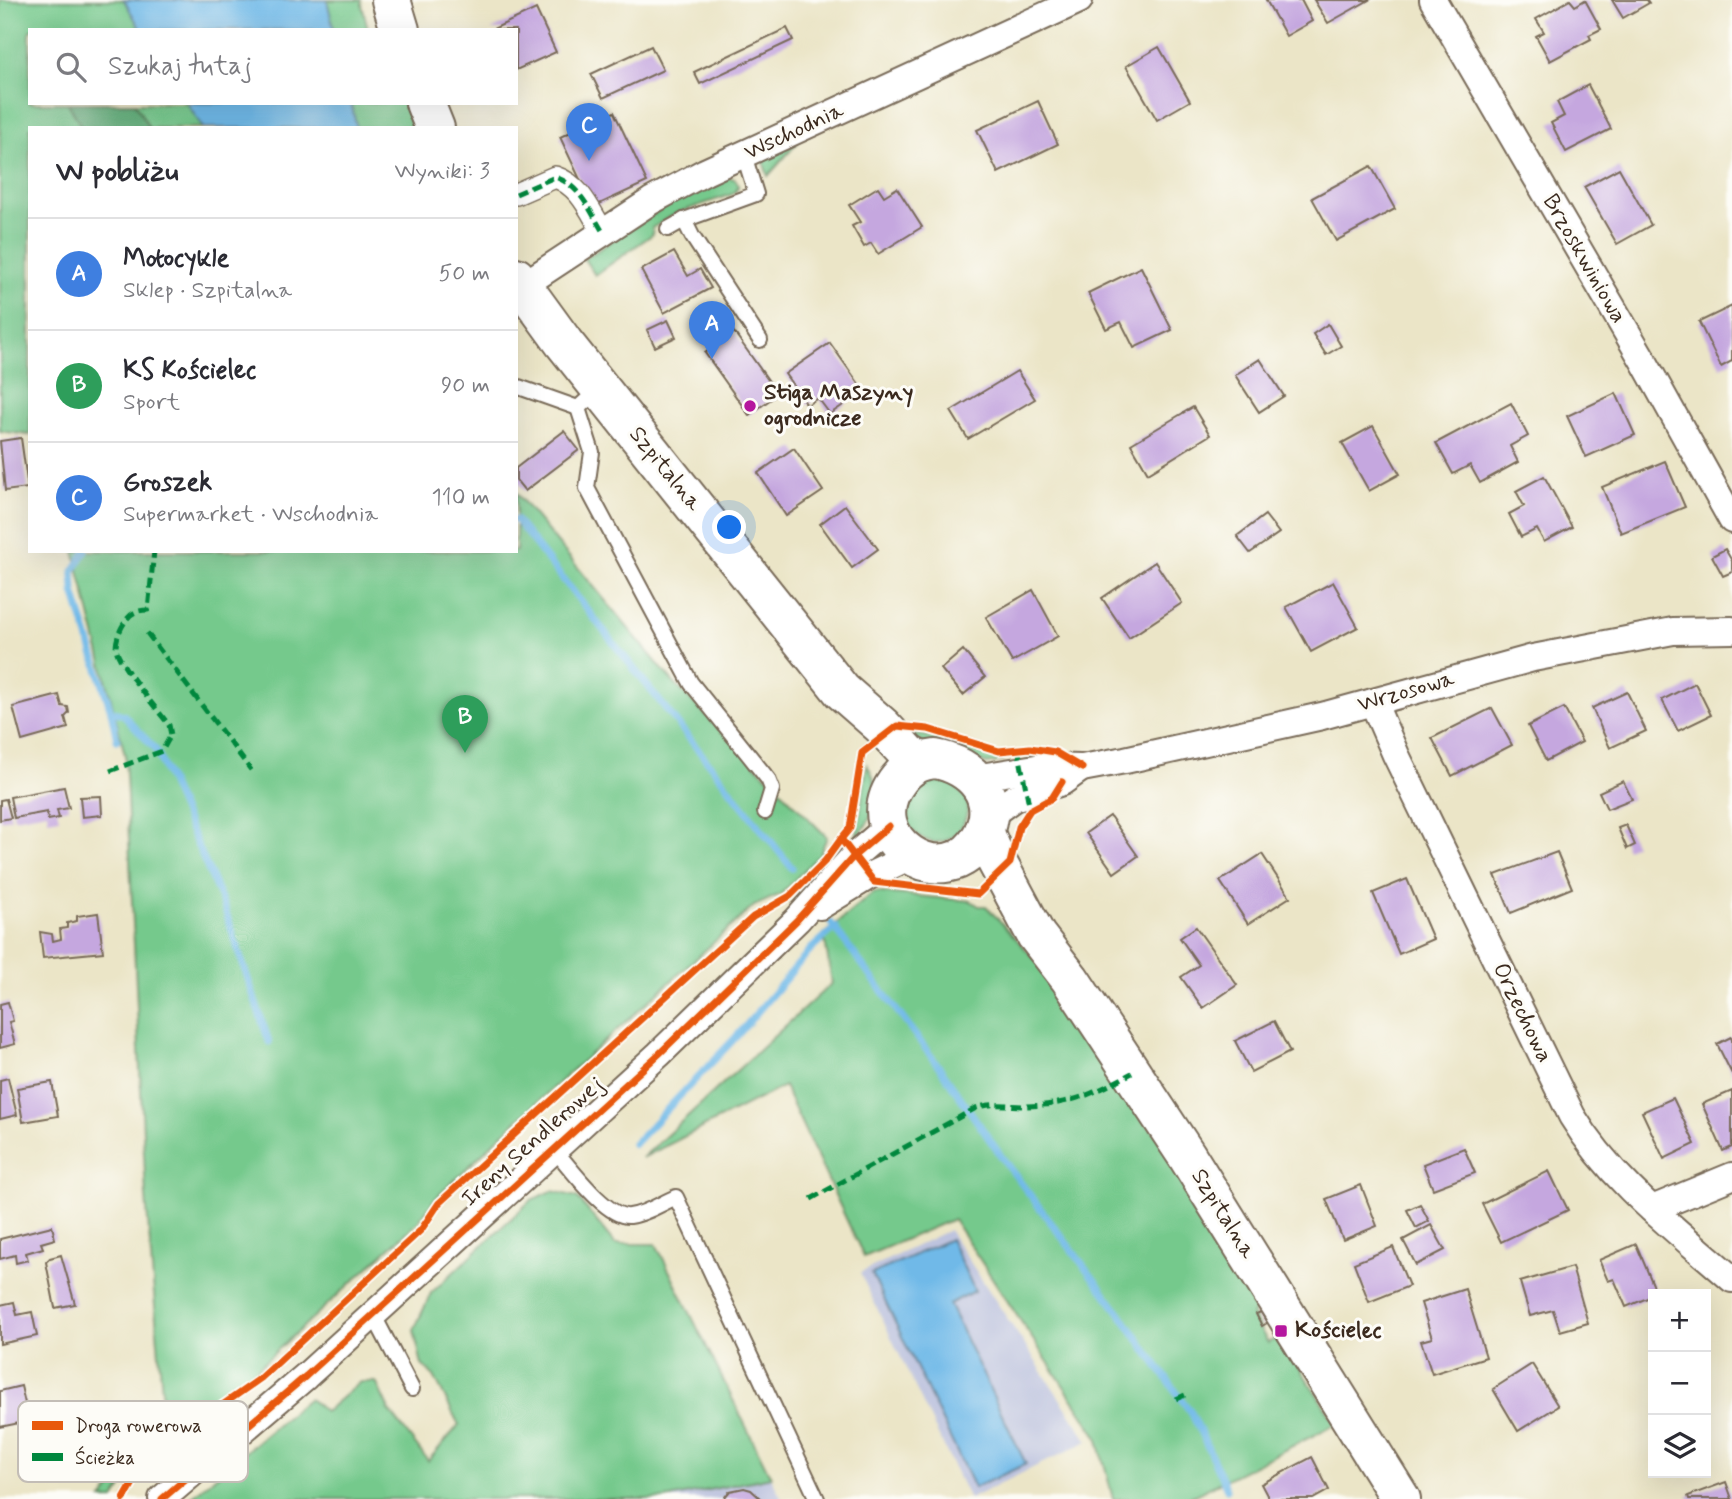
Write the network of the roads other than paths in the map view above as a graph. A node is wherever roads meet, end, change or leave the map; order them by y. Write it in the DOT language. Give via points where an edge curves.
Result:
graph roads {
  1 [pos="391,0"];
  2 [pos="1079,0"];
  3 [pos="1433,0"];
  4 [pos="399,28"];
  5 [pos="426,105"];
  6 [pos="434,126"];
  7 [pos="744,155"];
  8 [pos="518,193"];
  9 [pos="684,220"];
  10 [pos="668,229"];
  11 [pos="603,232"];
  12 [pos="519,282"];
  13 [pos="760,340"];
  14 [pos="518,386"];
  15 [pos="589,398"];
  16 [pos="1732,520"];
  17 [pos="1732,629"];
  18 [pos="842,691"];
  19 [pos="1373,702"];
  20 [pos="920,761"];
  21 [pos="1082,768"];
  22 [pos="974,778"];
  23 [pos="765,812"];
  24 [pos="897,823"];
  25 [pos="978,835"];
  26 [pos="797,920"];
  27 [pos="553,1149"];
  28 [pos="1732,1176"];
  29 [pos="1652,1209"];
  30 [pos="1732,1279"];
  31 [pos="373,1314"];
  32 [pos="412,1389"];
  33 [pos="248,1426"];
  34 [pos="182,1482"];
  35 [pos="162,1499"];
  36 [pos="817,1499"];
  37 [pos="1401,1499"];
  1 -- 4 [label="main road"];
  2 -- 7 [label="street, Wschodnia"];
  3 -- 16 [label="street, Brzoskwiniowa"];
  5 -- 6 [label="main road"];
  7 -- 9 [label="lane" via="755,194"];
  7 -- 11 [label="street, Wschodnia" via="651,201"];
  8 -- 11 [label="street" via="555,177 567,181"];
  9 -- 10 [label="lane"];
  9 -- 13 [label="lane"];
  11 -- 12 [label="street, Wschodnia"];
  12 -- 15 [label="main road, Szpitalna"];
  14 -- 15 [label="lane"];
  15 -- 18 [label="main road, Szpitalna"];
  15 -- 23 [label="lane" via="592,452 587,488 691,683 768,779 772,789"];
  17 -- 19 [label="street, Wrzosowa" via="1673,631 1599,644"];
  18 -- 20 [label="main road, Szpitalna"];
  18 -- 24 [label="main road, Szpitalna" via="857,732 886,775"];
  19 -- 21 [label="street, Wrzosowa" via="1200,745"];
  19 -- 29 [label="street, Orzechowa" via="1572,1116 1609,1169"];
  20 -- 22 [label="main road" via="949,761"];
  20 -- 24 [label="main road" via="906,770"];
  21 -- 22 [label="street, Wrzosowa" via="1042,767"];
  21 -- 25 [label="street, Wrzosowa" via="1062,782 1014,798"];
  22 -- 25 [label="main road" via="989,804"];
  24 -- 25 [label="main road" via="936,863"];
  24 -- 26 [label="street" via="854,856"];
  24 -- 26 [label="street" via="869,876"];
  25 -- 37 [label="main road, Szpitalna" via="1036,934 1187,1156"];
  26 -- 27 [label="street, Ireny Sendlerowej"];
  27 -- 31 [label="street, Ireny Sendlerowej"];
  27 -- 36 [label="lane" via="606,1207 619,1215 634,1216 676,1197"];
  28 -- 29 [label="street"];
  29 -- 30 [label="street, Orzechowa"];
  31 -- 32 [label="lane"];
  31 -- 33 [label="street, Ireny Sendlerowej"];
  34 -- 35 [label="street, Ireny Sendlerowej"];
}
